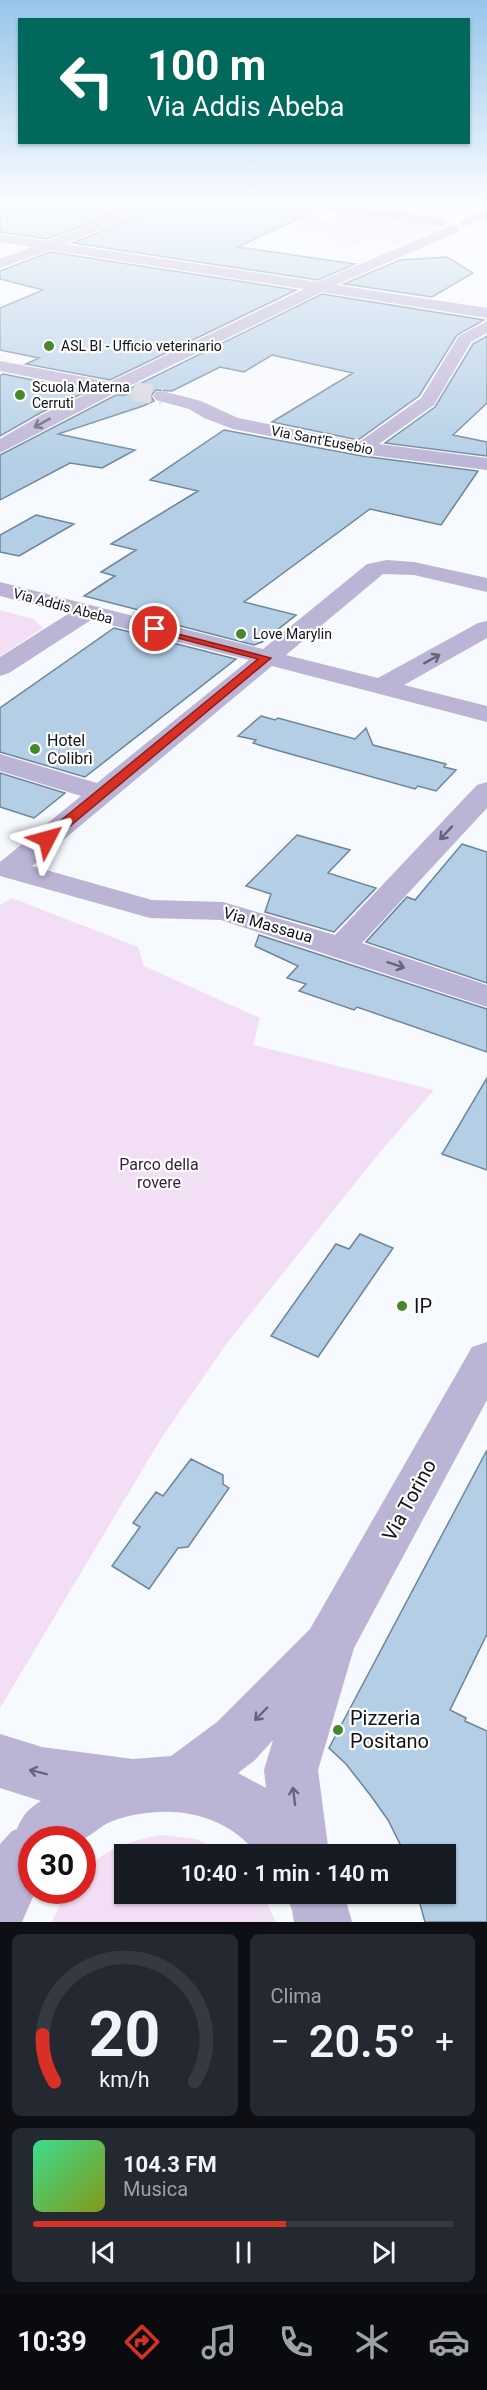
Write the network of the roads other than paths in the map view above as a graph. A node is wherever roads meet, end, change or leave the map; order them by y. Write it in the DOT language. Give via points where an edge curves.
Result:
graph roads {
  1 [pos="312,292"];
  2 [pos="345,292"];
  3 [pos="487,313"];
  4 [pos="487,327"];
  5 [pos="0,366"];
  6 [pos="113,388"];
  7 [pos="133,391"];
  8 [pos="162,396"];
  9 [pos="0,447"];
  10 [pos="362,448"];
  11 [pos="487,464"];
  12 [pos="487,585"];
  13 [pos="0,589"];
  14 [pos="87,612"];
  15 [pos="487,628"];
  16 [pos="266,658"];
  17 [pos="0,668"];
  18 [pos="381,687"];
  19 [pos="487,714"];
  20 [pos="0,762"];
  21 [pos="487,791"];
  22 [pos="102,794"];
  23 [pos="341,947"];
  24 [pos="487,996"];
  25 [pos="487,1359"];
  26 [pos="330,1642"];
  27 [pos="0,1761"];
  28 [pos="159,1784"];
  29 [pos="53,1826"];
  30 [pos="285,1844"];
  31 [pos="300,1844"];
  32 [pos="18,1867"];
  33 [pos="0,1904"];
  34 [pos="319,1904"];
  35 [pos="323,1922"];
  1 -- 6 [label="street"];
  2 -- 3 [label="street"];
  4 -- 10 [label="street" via="465,339 428,401"];
  5 -- 6 [label="street"];
  6 -- 7 [label="street"];
  6 -- 9 [label="street, one-way"];
  8 -- 10 [label="street, Via Sant'Eusebio" via="195,405 233,423"];
  10 -- 11 [label="street, Via Sant'Eusebio"];
  12 -- 16 [label="street" via="402,566 375,569"];
  13 -- 14 [label="street, Via Addis Abeba"];
  14 -- 16 [label="street, Via Addis Abeba"];
  14 -- 17 [label="street"];
  18 -- 15 [label="street, one-way"];
  16 -- 18 [label="street, Via Addis Abeba"];
  16 -- 22 [label="street"];
  18 -- 19 [label="street, Via Addis Abeba"];
  20 -- 22 [label="street"];
  21 -- 23 [label="street, one-way"];
  22 -- 23 [label="street, Via Massaua" via="10,869 150,909 223,911"];
  23 -- 24 [label="street, Via Massaua, one-way"];
  25 -- 26 [label="street, Via Torino"];
  26 -- 28 [label="street, Via Torino, one-way" via="236,1741"];
  31 -- 26 [label="street, Via Torino, one-way" via="291,1770"];
  28 -- 27 [label="street, one-way" via="42,1774"];
  28 -- 29 [label="street" via="92,1800"];
  28 -- 30 [label="street" via="228,1796 269,1824"];
  32 -- 33 [label="street"];
  34 -- 35 [label="street"];
}
